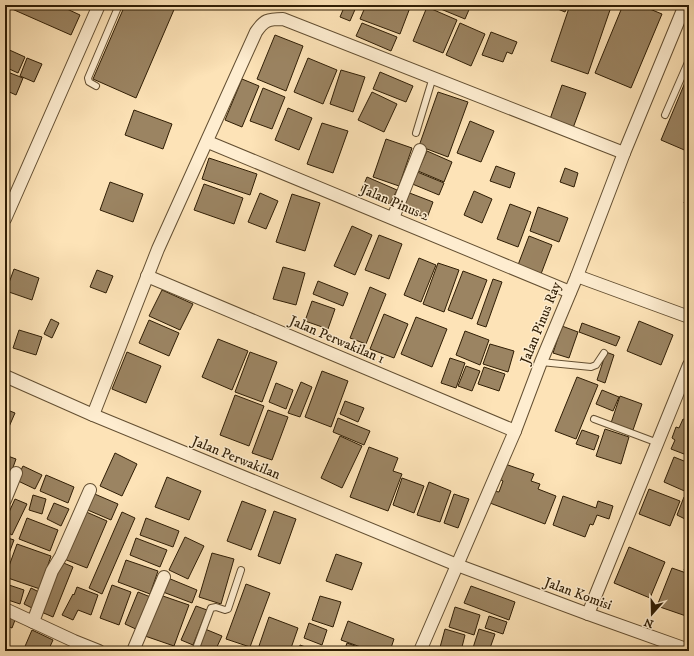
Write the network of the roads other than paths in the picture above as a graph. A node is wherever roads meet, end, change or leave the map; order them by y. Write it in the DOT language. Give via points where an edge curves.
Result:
graph roads {
  1 [pos="100,5"];
  2 [pos="120,5"];
  3 [pos="685,5"];
  4 [pos="689,60"];
  5 [pos="433,78"];
  6 [pos="96,86"];
  7 [pos="665,115"];
  8 [pos="416,133"];
  9 [pos="208,142"];
  10 [pos="420,150"];
  11 [pos="624,153"];
  12 [pos="393,218"];
  13 [pos="5,219"];
  14 [pos="147,276"];
  15 [pos="577,276"];
  16 [pos="570,292"];
  17 [pos="689,317"];
  18 [pos="604,353"];
  19 [pos="541,362"];
  20 [pos="689,365"];
  21 [pos="5,376"];
  22 [pos="93,414"];
  23 [pos="594,419"];
  24 [pos="515,431"];
  25 [pos="658,442"];
  26 [pos="16,473"];
  27 [pos="90,490"];
  28 [pos="5,500"];
  29 [pos="457,565"];
  30 [pos="241,570"];
  31 [pos="164,577"];
  32 [pos="5,609"];
  33 [pos="588,614"];
  34 [pos="33,622"];
  35 [pos="72,646"];
  36 [pos="689,650"];
  37 [pos="99,651"];
  38 [pos="133,651"];
  39 [pos="195,651"];
  40 [pos="420,651"];
  1 -- 13 [label="street"];
  2 -- 6 [label="lane" via="88,78 89,82"];
  3 -- 11 [label="street, Jalan Pinus Ray"];
  4 -- 7 [label="lane"];
  5 -- 8 [label="lane"];
  5 -- 9 [label="street" via="283,19 265,21 256,32"];
  5 -- 11 [label="street"];
  9 -- 12 [label="street, Jalan Pinus 2"];
  9 -- 14 [label="street"];
  10 -- 12 [label="street"];
  11 -- 15 [label="street, Jalan Pinus Ray"];
  12 -- 16 [label="street, Jalan Pinus 2"];
  14 -- 22 [label="street"];
  14 -- 24 [label="street, Jalan Perwakilan 1"];
  15 -- 16 [label="street, Jalan Pinus Ray"];
  15 -- 17 [label="street"];
  16 -- 19 [label="street, Jalan Pinus Ray"];
  18 -- 19 [label="lane" via="591,368"];
  19 -- 24 [label="street, Jalan Pinus Ray"];
  20 -- 25 [label="street"];
  21 -- 22 [label="street, Jalan Perwakilan"];
  22 -- 29 [label="street, Jalan Perwakilan"];
  23 -- 25 [label="lane"];
  24 -- 29 [label="street, Jalan Pinus Ray"];
  25 -- 33 [label="street"];
  26 -- 28 [label="street"];
  27 -- 34 [label="street" via="52,571"];
  29 -- 33 [label="street, Jalan Komisi"];
  29 -- 40 [label="street, Jalan Pinus Ray"];
  30 -- 39 [label="lane" via="228,608 211,608"];
  31 -- 38 [label="street"];
  32 -- 34 [label="street"];
  33 -- 36 [label="street, Jalan Komisi"];
  34 -- 35 [label="street"];
  35 -- 37 [label="street"];
}
